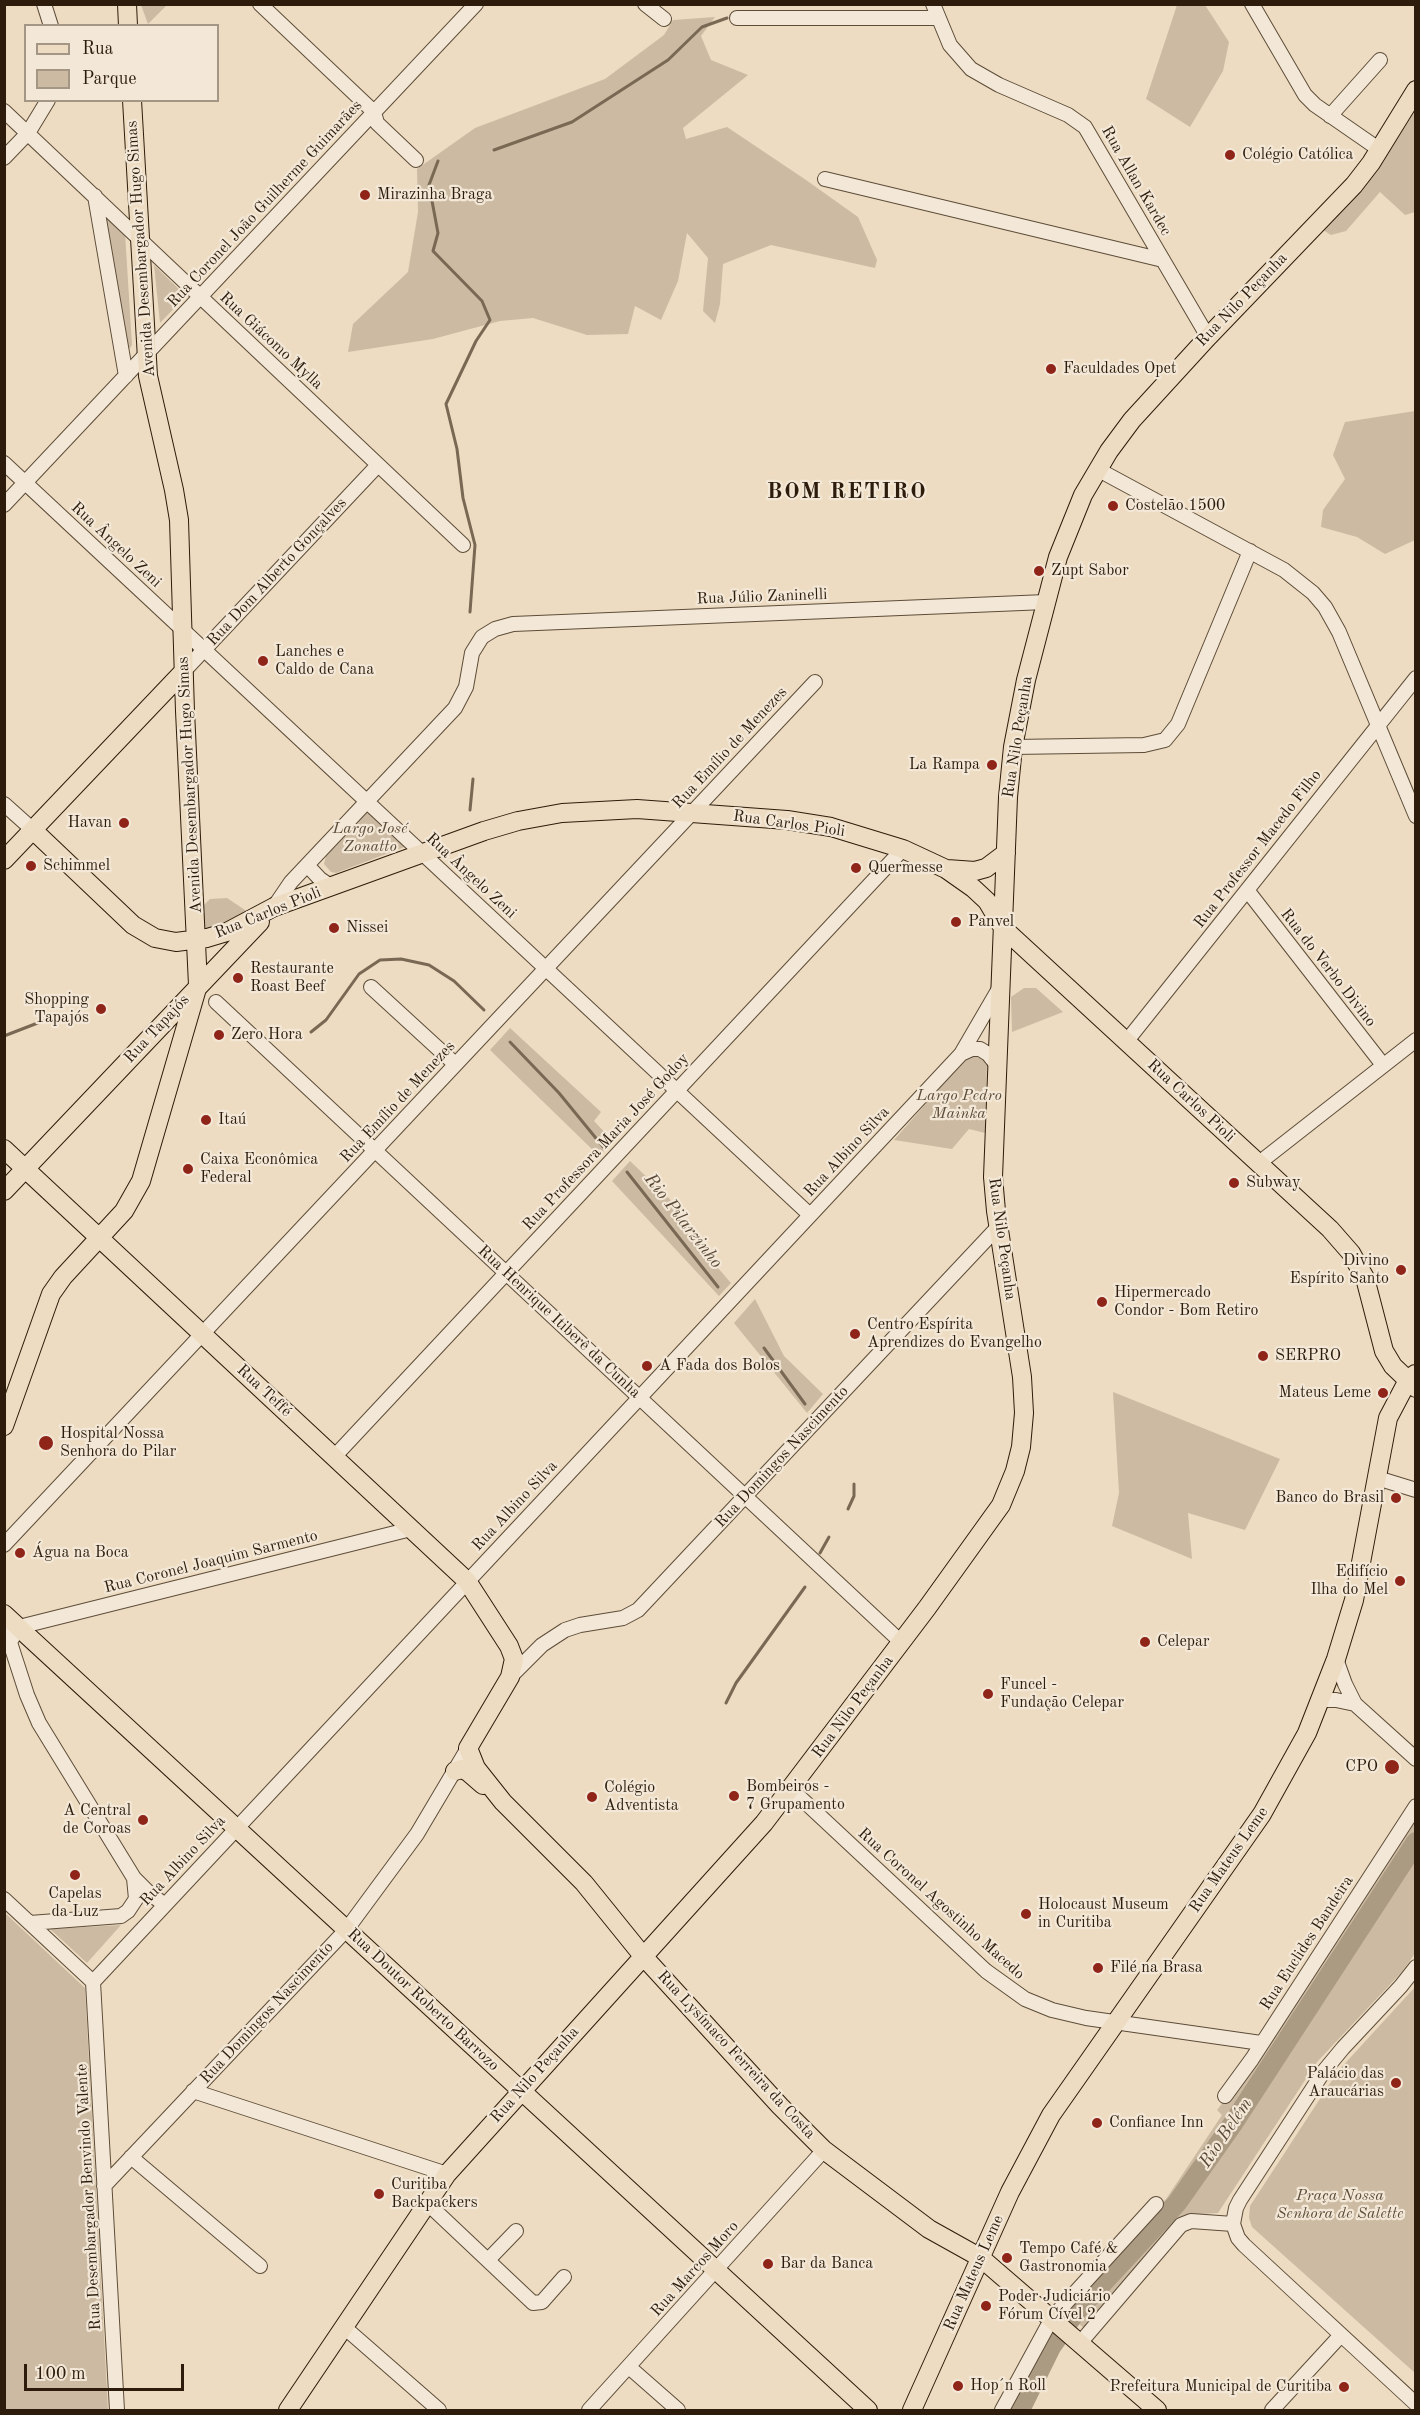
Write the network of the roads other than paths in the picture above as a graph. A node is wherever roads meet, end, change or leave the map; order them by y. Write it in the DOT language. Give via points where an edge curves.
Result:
graph roads {
  1 [pos="44,4"];
  2 [pos="127,4"];
  3 [pos="260,4"];
  4 [pos="476,4"];
  5 [pos="645,4"];
  6 [pos="933,4"];
  7 [pos="1252,4"];
  8 [pos="737,18"];
  9 [pos="937,18"];
  10 [pos="664,19"];
  11 [pos="50,24"];
  12 [pos="128,24"];
  13 [pos="1380,60"];
  14 [pos="1416,90"];
  15 [pos="47,102"];
  16 [pos="132,102"];
  17 [pos="4,111"];
  18 [pos="374,112"];
  19 [pos="1330,116"];
  20 [pos="28,133"];
  21 [pos="1380,150"];
  22 [pos="4,158"];
  23 [pos="416,160"];
  24 [pos="825,179"];
  25 [pos="95,196"];
  26 [pos="138,237"];
  27 [pos="1163,260"];
  28 [pos="201,297"];
  29 [pos="1208,337"];
  30 [pos="146,355"];
  31 [pos="126,376"];
  32 [pos="4,463"];
  33 [pos="378,465"];
  34 [pos="1097,469"];
  35 [pos="26,483"];
  36 [pos="4,505"];
  37 [pos="464,545"];
  38 [pos="1250,551"];
  39 [pos="1046,602"];
  40 [pos="183,630"];
  41 [pos="482,638"];
  42 [pos="204,649"];
  43 [pos="184,671"];
  44 [pos="1416,678"];
  45 [pos="815,682"];
  46 [pos="151,705"];
  47 [pos="185,711"];
  48 [pos="1377,726"];
  49 [pos="1013,747"];
  50 [pos="367,802"];
  51 [pos="4,804"];
  52 [pos="693,812"];
  53 [pos="1416,816"];
  54 [pos="33,831"];
  55 [pos="903,849"];
  56 [pos="1006,853"];
  57 [pos="423,854"];
  58 [pos="4,860"];
  59 [pos="307,865"];
  60 [pos="946,869"];
  61 [pos="332,887"];
  62 [pos="1247,890"];
  63 [pos="274,908"];
  64 [pos="1003,928"];
  65 [pos="197,940"];
  66 [pos="546,969"];
  67 [pos="198,985"];
  68 [pos="370,987"];
  69 [pos="1000,987"];
  70 [pos="216,1002"];
  71 [pos="146,1040"];
  72 [pos="1416,1040"];
  73 [pos="1126,1042"];
  74 [pos="961,1054"];
  75 [pos="177,1059"];
  76 [pos="996,1064"];
  77 [pos="455,1065"];
  78 [pos="1383,1065"];
  79 [pos="676,1091"];
  80 [pos="4,1149"];
  81 [pos="375,1150"];
  82 [pos="1259,1163"];
  83 [pos="26,1168"];
  84 [pos="4,1191"];
  85 [pos="810,1215"];
  86 [pos="998,1227"];
  87 [pos="100,1239"];
  88 [pos="506,1273"];
  89 [pos="203,1334"];
  90 [pos="1413,1381"];
  91 [pos="639,1397"];
  92 [pos="4,1426"];
  93 [pos="334,1457"];
  94 [pos="1377,1478"];
  95 [pos="1416,1490"];
  96 [pos="745,1496"];
  97 [pos="411,1529"];
  98 [pos="4,1545"];
  99 [pos="466,1581"];
  100 [pos="4,1614"];
  101 [pos="11,1631"];
  102 [pos="901,1642"];
  103 [pos="542,1645"];
  104 [pos="509,1646"];
  105 [pos="1336,1659"];
  106 [pos="510,1677"];
  107 [pos="1321,1700"];
  108 [pos="1355,1704"];
  109 [pos="468,1748"];
  110 [pos="1416,1759"];
  111 [pos="455,1771"];
  112 [pos="791,1789"];
  113 [pos="503,1802"];
  114 [pos="1416,1806"];
  115 [pos="237,1828"];
  116 [pos="134,1878"];
  117 [pos="4,1899"];
  118 [pos="165,1905"];
  119 [pos="30,1923"];
  120 [pos="347,1929"];
  121 [pos="644,1956"];
  122 [pos="1416,1966"];
  123 [pos="93,1982"];
  124 [pos="1115,2023"];
  125 [pos="1261,2043"];
  126 [pos="521,2090"];
  127 [pos="193,2091"];
  128 [pos="1225,2096"];
  129 [pos="824,2150"];
  130 [pos="131,2157"];
  131 [pos="447,2174"];
  132 [pos="104,2186"];
  133 [pos="427,2203"];
  134 [pos="1156,2204"];
  135 [pos="1233,2224"];
  136 [pos="516,2231"];
  137 [pos="981,2258"];
  138 [pos="488,2260"];
  139 [pos="260,2266"];
  140 [pos="716,2270"];
  141 [pos="564,2277"];
  142 [pos="344,2327"];
  143 [pos="1066,2330"];
  144 [pos="1341,2335"];
  145 [pos="629,2367"];
  146 [pos="1416,2404"];
  147 [pos="117,2410"];
  148 [pos="288,2410"];
  149 [pos="439,2410"];
  150 [pos="589,2410"];
  151 [pos="678,2410"];
  152 [pos="868,2410"];
  153 [pos="912,2410"];
  154 [pos="1002,2410"];
  155 [pos="1157,2410"];
  156 [pos="1272,2410"];
  1 -- 11 [label="street"];
  2 -- 12 [label="main road"];
  3 -- 18 [label="street"];
  4 -- 18 [label="street, Rua Coronel João Guilherme Guimarães"];
  5 -- 10 [label="street"];
  6 -- 9 [label="street, Rua Allan Kardec"];
  7 -- 19 [label="street" via="1305,95"];
  8 -- 9 [label="street"];
  9 -- 27 [label="street, Rua Allan Kardec" via="950,45 971,69 1068,114 1085,127"];
  13 -- 19 [label="street"];
  14 -- 21 [label="main road, Rua Nilo Peçanha"];
  15 -- 20 [label="street"];
  16 -- 26 [label="main road, Avenida Desembargador Hugo Simas"];
  17 -- 20 [label="street, Rua Giácomo Mylla"];
  18 -- 23 [label="street" via="377,123"];
  18 -- 28 [label="street, Rua Coronel João Guilherme Guimarães"];
  19 -- 21 [label="street"];
  20 -- 22 [label="street"];
  20 -- 25 [label="street, Rua Giácomo Mylla"];
  21 -- 29 [label="main road, Rua Nilo Peçanha" via="1354,185"];
  24 -- 27 [label="street"];
  25 -- 26 [label="street, Rua Giácomo Mylla"];
  25 -- 31 [label="street"];
  26 -- 28 [label="street, Rua Giácomo Mylla"];
  26 -- 30 [label="main road, Avenida Desembargador Hugo Simas"];
  27 -- 29 [label="street, Rua Allan Kardec"];
  28 -- 30 [label="street, Rua Coronel João Guilherme Guimarães"];
  28 -- 33 [label="street, Rua Giácomo Mylla"];
  29 -- 34 [label="main road, Rua Nilo Peçanha" via="1147,402"];
  30 -- 31 [label="street, Rua Coronel João Guilherme Guimarães"];
  30 -- 40 [label="main road, Avenida Desembargador Hugo Simas" via="151,397 177,503"];
  31 -- 35 [label="street, Rua Coronel João Guilherme Guimarães"];
  32 -- 35 [label="street, Rua Ângelo Zeni"];
  33 -- 37 [label="street, Rua Giácomo Mylla"];
  33 -- 42 [label="street, Rua Dom Alberto Gonçalves"];
  34 -- 38 [label="street"];
  34 -- 39 [label="main road, Rua Nilo Peçanha" via="1064,539"];
  35 -- 36 [label="street, Rua Coronel João Guilherme Guimarães"];
  35 -- 40 [label="street, Rua Ângelo Zeni"];
  38 -- 48 [label="street" via="1299,581 1325,608 1339,632"];
  38 -- 49 [label="street" via="1178,724 1165,740 1144,745"];
  39 -- 41 [label="street, Rua Júlio Zaninelli" via="513,624 495,628"];
  39 -- 49 [label="main road, Rua Nilo Peçanha"];
  40 -- 42 [label="street, Rua Ângelo Zeni"];
  40 -- 43 [label="main road, Avenida Desembargador Hugo Simas"];
  41 -- 50 [label="street, Rua Tapajós" via="472,653 466,687 455,708"];
  42 -- 43 [label="street, Rua Dom Alberto Gonçalves"];
  42 -- 50 [label="street, Rua Ângelo Zeni"];
  43 -- 46 [label="main road, Rua Dom Alberto Gonçalves"];
  43 -- 47 [label="main road, Avenida Desembargador Hugo Simas"];
  44 -- 48 [label="street, Rua Professor Macedo Filho"];
  45 -- 52 [label="street, Rua Emílio de Menezes"];
  46 -- 47 [label="main road" via="170,705"];
  46 -- 54 [label="main road, Rua Dom Alberto Gonçalves"];
  47 -- 65 [label="main road, Avenida Desembargador Hugo Simas"];
  48 -- 53 [label="street"];
  48 -- 62 [label="street, Rua Professor Macedo Filho"];
  49 -- 56 [label="main road, Rua Nilo Peçanha"];
  50 -- 57 [label="street, Rua Ângelo Zeni"];
  50 -- 59 [label="street, Rua Tapajós"];
  51 -- 54 [label="street"];
  52 -- 55 [label="main road, Rua Carlos Pioli" via="812,824"];
  52 -- 57 [label="main road, Rua Carlos Pioli" via="613,809 539,816"];
  52 -- 66 [label="street, Rua Emílio de Menezes"];
  54 -- 58 [label="main road, Rua Dom Alberto Gonçalves"];
  54 -- 65 [label="main road" via="134,925 155,938"];
  55 -- 60 [label="main road, Rua Carlos Pioli"];
  55 -- 79 [label="street, Rua Professora Maria José Godoy"];
  56 -- 60 [label="main road" via="995,863 975,871"];
  56 -- 64 [label="main road, Rua Nilo Peçanha"];
  57 -- 61 [label="main road, Rua Carlos Pioli"];
  57 -- 66 [label="street, Rua Ângelo Zeni"];
  59 -- 61 [label="street"];
  59 -- 63 [label="street, Rua Tapajós"];
  60 -- 64 [label="main road, Rua Carlos Pioli" via="987,901"];
  61 -- 63 [label="main road, Rua Carlos Pioli"];
  62 -- 73 [label="street, Rua Professor Macedo Filho"];
  62 -- 78 [label="street, Rua do Verbo Divino"];
  63 -- 65 [label="main road, Rua Carlos Pioli" via="227,932"];
  63 -- 67 [label="main road, Rua Tapajós"];
  64 -- 69 [label="main road, Rua Nilo Peçanha"];
  64 -- 73 [label="main road, Rua Carlos Pioli"];
  65 -- 67 [label="main road, Avenida Desembargador Hugo Simas"];
  66 -- 77 [label="street, Rua Emílio de Menezes"];
  66 -- 79 [label="street, Rua Ângelo Zeni"];
  67 -- 71 [label="main road, Rua Tapajós"];
  67 -- 75 [label="main road, Avenida Desembargador Hugo Simas"];
  68 -- 77 [label="street"];
  69 -- 74 [label="street, Rua Albino Silva"];
  69 -- 76 [label="main road, Rua Nilo Peçanha"];
  70 -- 81 [label="street, Rua Henrique Itiberê da Cunha"];
  71 -- 75 [label="main road" via="166,1045"];
  71 -- 83 [label="main road, Rua Tapajós"];
  72 -- 78 [label="street"];
  73 -- 82 [label="main road, Rua Carlos Pioli"];
  74 -- 76 [label="street" via="980,1049"];
  74 -- 85 [label="street, Rua Albino Silva"];
  75 -- 87 [label="main road, Avenida Desembargador Hugo Simas" via="141,1180 124,1210"];
  76 -- 86 [label="main road, Rua Nilo Peçanha" via="993,1155"];
  77 -- 81 [label="street, Rua Emílio de Menezes"];
  78 -- 82 [label="street"];
  79 -- 85 [label="street, Rua Ângelo Zeni"];
  79 -- 88 [label="street, Rua Professora Maria José Godoy"];
  80 -- 83 [label="main road, Rua Teffé"];
  81 -- 88 [label="street, Rua Henrique Itiberê da Cunha"];
  81 -- 89 [label="street, Rua Emílio de Menezes"];
  82 -- 90 [label="main road, Rua Carlos Pioli" via="1352,1253 1365,1278 1384,1351 1393,1366"];
  83 -- 84 [label="main road, Rua Tapajós"];
  83 -- 87 [label="main road, Rua Teffé"];
  85 -- 91 [label="street, Rua Albino Silva"];
  86 -- 96 [label="street, Rua Domingos Nascimento"];
  86 -- 102 [label="main road, Rua Nilo Peçanha" via="1024,1393 1019,1455 1008,1490 992,1520"];
  87 -- 89 [label="main road, Rua Teffé"];
  87 -- 92 [label="main road, Avenida Desembargador Hugo Simas" via="51,1294"];
  88 -- 91 [label="street, Rua Henrique Itiberê da Cunha"];
  88 -- 93 [label="street, Rua Professora Maria José Godoy"];
  89 -- 93 [label="main road, Rua Teffé"];
  89 -- 98 [label="street, Rua Emílio de Menezes"];
  90 -- 94 [label="main road, Rua Mateus Leme" via="1388,1418"];
  91 -- 96 [label="street, Rua Henrique Itiberê da Cunha"];
  91 -- 99 [label="street, Rua Albino Silva"];
  93 -- 97 [label="main road, Rua Teffé"];
  94 -- 95 [label="street"];
  94 -- 105 [label="main road, Rua Mateus Leme" via="1358,1584"];
  96 -- 102 [label="street, Rua Henrique Itiberê da Cunha"];
  96 -- 103 [label="street, Rua Domingos Nascimento" via="631,1616 572,1627"];
  97 -- 99 [label="main road, Rua Teffé"];
  97 -- 101 [label="street, Rua Coronel Joaquim Sarmento"];
  99 -- 104 [label="main road, Rua Teffé"];
  99 -- 115 [label="street, Rua Albino Silva"];
  100 -- 101 [label="main road, Rua Doutor Roberto Barrozo"];
  101 -- 115 [label="main road, Rua Doutor Roberto Barrozo"];
  101 -- 116 [label="street" via="27,1695 39,1723"];
  102 -- 112 [label="main road, Rua Nilo Peçanha"];
  103 -- 104 [label="street, Rua Domingos Nascimento"];
  103 -- 106 [label="street, Rua Domingos Nascimento"];
  104 -- 106 [label="main road" via="514,1659"];
  105 -- 107 [label="main road, Rua Mateus Leme"];
  105 -- 108 [label="street"];
  106 -- 109 [label="main road, Rua Domingos Nascimento"];
  107 -- 108 [label="street"];
  107 -- 124 [label="main road, Rua Mateus Leme" via="1262,1814"];
  108 -- 110 [label="street"];
  109 -- 111 [label="street, Rua Domingos Nascimento"];
  109 -- 113 [label="main road, Rua Lysímaco Ferreira da Costa" via="476,1768"];
  111 -- 113 [label="main road" via="468,1772"];
  111 -- 120 [label="street, Rua Domingos Nascimento" via="417,1834"];
  112 -- 121 [label="main road, Rua Nilo Peçanha"];
  112 -- 124 [label="street, Rua Coronel Agostinho Macedo" via="998,1982 1052,2010"];
  113 -- 121 [label="main road, Rua Lysímaco Ferreira da Costa" via="578,1876"];
  114 -- 125 [label="street, Rua Euclides Bandeira"];
  115 -- 118 [label="street, Rua Albino Silva"];
  115 -- 120 [label="main road, Rua Doutor Roberto Barrozo"];
  116 -- 118 [label="street"];
  116 -- 119 [label="street" via="136,1899 121,1916"];
  117 -- 119 [label="street"];
  118 -- 123 [label="street, Rua Albino Silva"];
  119 -- 123 [label="street"];
  120 -- 126 [label="main road, Rua Doutor Roberto Barrozo"];
  120 -- 127 [label="street, Rua Domingos Nascimento"];
  121 -- 126 [label="main road, Rua Nilo Peçanha"];
  121 -- 129 [label="main road, Rua Lysímaco Ferreira da Costa"];
  122 -- 135 [label="street" via="1324,2071 1240,2200"];
  123 -- 132 [label="street, Rua Desembargador Benvindo Valente"];
  124 -- 125 [label="street, Rua Coronel Agostinho Macedo"];
  124 -- 137 [label="main road, Rua Mateus Leme" via="1038,2137"];
  125 -- 128 [label="street, Rua Euclides Bandeira"];
  126 -- 131 [label="main road, Rua Nilo Peçanha"];
  126 -- 140 [label="main road, Rua Doutor Roberto Barrozo"];
  127 -- 130 [label="street, Rua Domingos Nascimento"];
  127 -- 131 [label="street"];
  129 -- 137 [label="main road, Rua Lysímaco Ferreira da Costa" via="929,2229"];
  129 -- 140 [label="street, Rua Marcos Moro"];
  130 -- 132 [label="street, Rua Domingos Nascimento"];
  130 -- 139 [label="street"];
  131 -- 133 [label="main road, Rua Nilo Peçanha"];
  132 -- 147 [label="street, Rua Desembargador Benvindo Valente"];
  133 -- 138 [label="street"];
  133 -- 142 [label="main road, Rua Nilo Peçanha"];
  134 -- 143 [label="street"];
  135 -- 143 [label="street" via="1191,2221 1181,2225"];
  135 -- 144 [label="street" via="1244,2245"];
  136 -- 138 [label="street"];
  137 -- 143 [label="main road, Rua Lysímaco Ferreira da Costa"];
  137 -- 153 [label="main road, Rua Mateus Leme"];
  138 -- 141 [label="street" via="533,2303 542,2302"];
  140 -- 145 [label="street, Rua Marcos Moro"];
  140 -- 152 [label="main road, Rua Doutor Roberto Barrozo"];
  142 -- 148 [label="main road, Rua Nilo Peçanha"];
  142 -- 149 [label="street"];
  143 -- 154 [label="street"];
  143 -- 155 [label="main road, Rua Lysímaco Ferreira da Costa"];
  144 -- 146 [label="street"];
  144 -- 156 [label="street"];
  145 -- 150 [label="street, Rua Marcos Moro"];
  145 -- 151 [label="street"];
}
